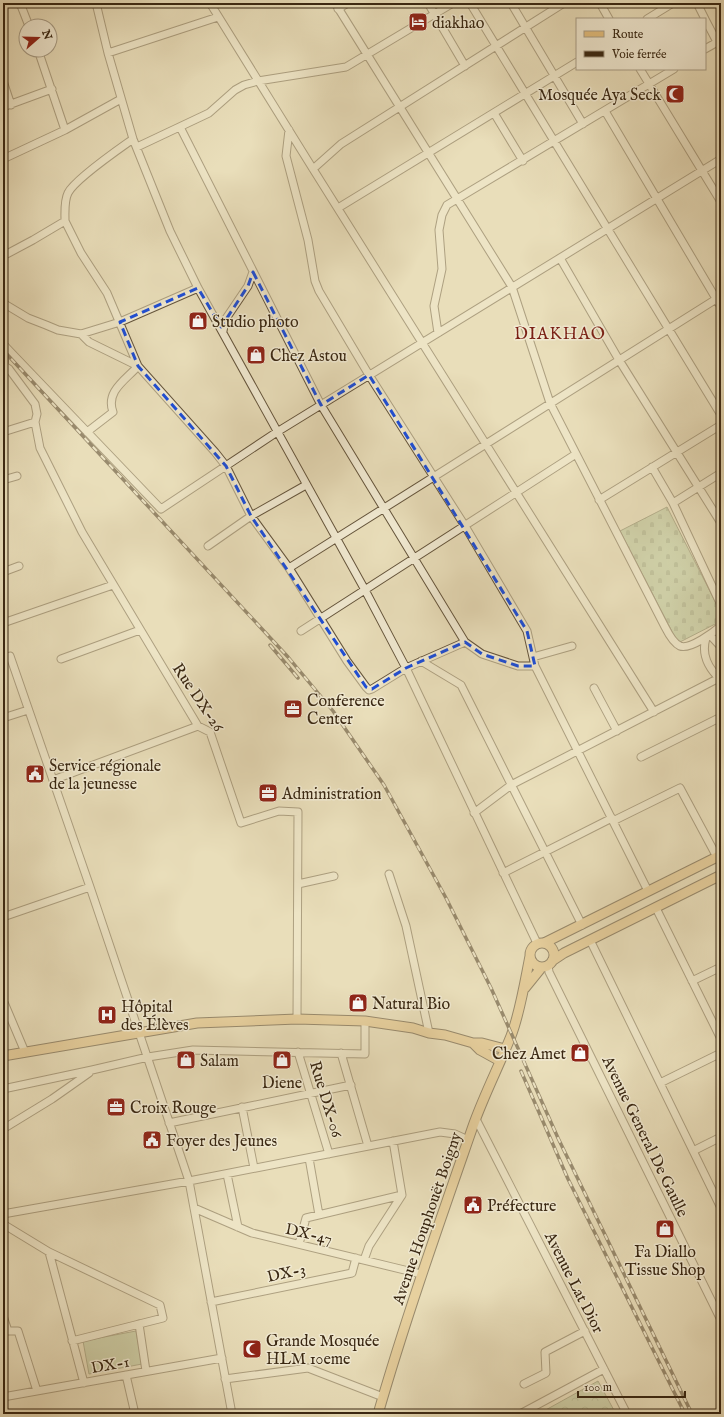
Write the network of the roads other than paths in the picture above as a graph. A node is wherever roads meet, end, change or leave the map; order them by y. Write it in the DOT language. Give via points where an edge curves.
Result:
graph roads {
  1 [pos="20,3"];
  2 [pos="96,3"];
  3 [pos="210,3"];
  4 [pos="348,3"];
  5 [pos="428,3"];
  6 [pos="453,3"];
  7 [pos="470,3"];
  8 [pos="511,3"];
  9 [pos="564,3"];
  10 [pos="600,3"];
  11 [pos="673,3"];
  12 [pos="697,3"];
  13 [pos="337,6"];
  14 [pos="434,14"];
  15 [pos="218,17"];
  16 [pos="26,18"];
  17 [pos="608,18"];
  18 [pos="649,18"];
  19 [pos="704,18"];
  20 [pos="706,21"];
  21 [pos="525,28"];
  22 [pos="719,41"];
  23 [pos="496,46"];
  24 [pos="706,48"];
  25 [pos="108,53"];
  26 [pos="367,54"];
  27 [pos="41,58"];
  28 [pos="576,63"];
  29 [pos="465,66"];
  30 [pos="641,70"];
  31 [pos="672,70"];
  32 [pos="554,76"];
  33 [pos="3,81"];
  34 [pos="258,81"];
  35 [pos="649,84"];
  36 [pos="52,89"];
  37 [pos="525,94"];
  38 [pos="121,99"];
  39 [pos="11,105"];
  40 [pos="3,107"];
  41 [pos="400,107"];
  42 [pos="605,111"];
  43 [pos="494,112"];
  44 [pos="583,124"];
  45 [pos="180,127"];
  46 [pos="65,130"];
  47 [pos="289,130"];
  48 [pos="133,138"];
  49 [pos="554,141"];
  50 [pos="137,148"];
  51 [pos="428,152"];
  52 [pos="3,159"];
  53 [pos="721,159"];
  54 [pos="523,160"];
  55 [pos="313,169"];
  56 [pos="702,171"];
  57 [pos="457,199"];
  58 [pos="656,199"];
  59 [pos="721,202"];
  60 [pos="338,208"];
  61 [pos="65,221"];
  62 [pos="607,229"];
  63 [pos="3,256"];
  64 [pos="560,258"];
  65 [pos="253,272"];
  66 [pos="512,287"];
  67 [pos="198,288"];
  68 [pos="718,297"];
  69 [pos="3,303"];
  70 [pos="721,307"];
  71 [pos="120,322"];
  72 [pos="668,329"];
  73 [pos="223,331"];
  74 [pos="438,333"];
  75 [pos="81,334"];
  76 [pos="422,343"];
  77 [pos="4,345"];
  78 [pos="619,360"];
  79 [pos="4,365"];
  80 [pos="138,366"];
  81 [pos="369,375"];
  82 [pos="550,403"];
  83 [pos="321,405"];
  84 [pos="721,415"];
  85 [pos="35,422"];
  86 [pos="721,425"];
  87 [pos="3,432"];
  88 [pos="87,432"];
  89 [pos="277,432"];
  90 [pos="486,444"];
  91 [pos="676,453"];
  92 [pos="576,454"];
  93 [pos="226,466"];
  94 [pos="652,467"];
  95 [pos="721,473"];
  96 [pos="17,476"];
  97 [pos="434,476"];
  98 [pos="3,480"];
  99 [pos="306,485"];
  100 [pos="698,487"];
  101 [pos="516,492"];
  102 [pos="599,500"];
  103 [pos="673,502"];
  104 [pos="384,508"];
  105 [pos="252,516"];
  106 [pos="721,523"];
  107 [pos="465,526"];
  108 [pos="336,538"];
  109 [pos="208,546"];
  110 [pos="415,558"];
  111 [pos="19,566"];
  112 [pos="288,568"];
  113 [pos="3,572"];
  114 [pos="113,585"];
  115 [pos="365,590"];
  116 [pos="721,605"];
  117 [pos="320,618"];
  118 [pos="3,623"];
  119 [pos="721,626"];
  120 [pos="140,630"];
  121 [pos="301,631"];
  122 [pos="708,636"];
  123 [pos="465,642"];
  124 [pos="572,646"];
  125 [pos="721,647"];
  126 [pos="533,657"];
  127 [pos="3,658"];
  128 [pos="61,659"];
  129 [pos="421,661"];
  130 [pos="535,666"];
  131 [pos="406,668"];
  132 [pos="720,679"];
  133 [pos="594,688"];
  134 [pos="28,710"];
  135 [pos="654,712"];
  136 [pos="721,717"];
  137 [pos="3,718"];
  138 [pos="198,726"];
  139 [pos="617,731"];
  140 [pos="578,751"];
  141 [pos="641,757"];
  142 [pos="53,780"];
  143 [pos="511,785"];
  144 [pos="474,813"];
  145 [pos="612,820"];
  146 [pos="544,852"];
  147 [pos="719,856"];
  148 [pos="503,873"];
  149 [pos="389,874"];
  150 [pos="334,876"];
  151 [pos="721,876"];
  152 [pos="298,884"];
  153 [pos="90,887"];
  154 [pos="648,892"];
  155 [pos="656,908"];
  156 [pos="3,917"];
  157 [pos="582,925"];
  158 [pos="590,940"];
  159 [pos="541,943"];
  160 [pos="530,956"];
  161 [pos="547,964"];
  162 [pos="721,967"];
  163 [pos="692,981"];
  164 [pos="523,991"];
  165 [pos="3,1000"];
  166 [pos="297,1019"];
  167 [pos="365,1021"];
  168 [pos="139,1032"];
  169 [pos="429,1032"];
  170 [pos="721,1040"];
  171 [pos="473,1043"];
  172 [pos="505,1049"];
  173 [pos="25,1052"];
  174 [pos="298,1052"];
  175 [pos="341,1053"];
  176 [pos="721,1053"];
  177 [pos="3,1056"];
  178 [pos="148,1057"];
  179 [pos="500,1061"];
  180 [pos="92,1070"];
  181 [pos="660,1083"];
  182 [pos="351,1085"];
  183 [pos="3,1089"];
  184 [pos="310,1092"];
  185 [pos="242,1107"];
  186 [pos="476,1120"];
  187 [pos="169,1123"];
  188 [pos="3,1129"];
  189 [pos="721,1137"];
  190 [pos="468,1140"];
  191 [pos="393,1141"];
  192 [pos="368,1146"];
  193 [pos="693,1151"];
  194 [pos="329,1154"];
  195 [pos="309,1158"];
  196 [pos="254,1168"];
  197 [pos="227,1174"];
  198 [pos="189,1181"];
  199 [pos="402,1195"];
  200 [pos="194,1208"];
  201 [pos="721,1208"];
  202 [pos="3,1214"];
  203 [pos="319,1215"];
  204 [pos="3,1224"];
  205 [pos="238,1227"];
  206 [pos="299,1244"];
  207 [pos="49,1252"];
  208 [pos="356,1258"];
  209 [pos="364,1260"];
  210 [pos="421,1274"];
  211 [pos="211,1302"];
  212 [pos="719,1310"];
  213 [pos="3,1316"];
  214 [pos="721,1320"];
  215 [pos="140,1324"];
  216 [pos="585,1331"];
  217 [pos="72,1341"];
  218 [pos="222,1358"];
  219 [pos="604,1369"];
  220 [pos="146,1372"];
  221 [pos="126,1375"];
  222 [pos="225,1379"];
  223 [pos="84,1383"];
  224 [pos="524,1384"];
  225 [pos="37,1391"];
  226 [pos="3,1397"];
  227 [pos="383,1397"];
  228 [pos="533,1407"];
  229 [pos="134,1414"];
  230 [pos="232,1414"];
  231 [pos="378,1414"];
  232 [pos="520,1414"];
  233 [pos="537,1414"];
  234 [pos="628,1414"];
  1 -- 16 [label="street"];
  2 -- 25 [label="street"];
  3 -- 15 [label="street"];
  4 -- 13 [label="street"];
  5 -- 14 [label="street"];
  6 -- 14 [label="street"];
  7 -- 23 [label="street"];
  8 -- 21 [label="street"];
  9 -- 21 [label="street"];
  10 -- 17 [label="street"];
  11 -- 18 [label="street"];
  12 -- 19 [label="street"];
  13 -- 26 [label="street"];
  14 -- 26 [label="street"];
  14 -- 29 [label="street"];
  15 -- 25 [label="street"];
  15 -- 34 [label="street"];
  20 -- 22 [label="street"];
  21 -- 23 [label="street"];
  21 -- 32 [label="street"];
  22 -- 24 [label="street"];
  23 -- 29 [label="street"];
  23 -- 37 [label="street"];
  25 -- 38 [label="street"];
  26 -- 34 [label="street" via="339,69"];
  26 -- 41 [label="street"];
  27 -- 36 [label="street"];
  28 -- 32 [label="street"];
  29 -- 41 [label="street"];
  30 -- 35 [label="street"];
  31 -- 35 [label="street"];
  32 -- 37 [label="street"];
  32 -- 44 [label="street"];
  33 -- 39 [label="street"];
  34 -- 45 [label="street" via="235,90 209,113"];
  34 -- 47 [label="street"];
  35 -- 42 [label="street"];
  35 -- 56 [label="street"];
  36 -- 39 [label="street"];
  36 -- 46 [label="street"];
  37 -- 43 [label="street"];
  37 -- 49 [label="street"];
  38 -- 46 [label="street"];
  38 -- 48 [label="street"];
  39 -- 40 [label="street"];
  41 -- 51 [label="street"];
  41 -- 55 [label="street" via="341,144"];
  42 -- 44 [label="street"];
  42 -- 58 [label="street"];
  43 -- 51 [label="street"];
  43 -- 54 [label="street"];
  44 -- 49 [label="street"];
  45 -- 50 [label="street"];
  45 -- 65 [label="street"];
  46 -- 52 [label="street"];
  47 -- 55 [label="street"];
  47 -- 81 [label="street" via="286,156 308,240 315,281 324,301"];
  48 -- 50 [label="street"];
  48 -- 61 [label="street" via="68,192"];
  49 -- 54 [label="street"];
  49 -- 62 [label="street"];
  50 -- 67 [label="street" via="170,231"];
  51 -- 57 [label="street"];
  51 -- 60 [label="street"];
  53 -- 56 [label="street"];
  54 -- 57 [label="street"];
  55 -- 60 [label="street"];
  56 -- 58 [label="street"];
  56 -- 59 [label="street"];
  57 -- 66 [label="street"];
  57 -- 74 [label="street" via="447,205 439,230 442,269 434,306"];
  58 -- 62 [label="street"];
  58 -- 68 [label="street"];
  60 -- 76 [label="street"];
  61 -- 63 [label="street"];
  61 -- 71 [label="street" via="81,253 107,293"];
  62 -- 64 [label="street"];
  62 -- 72 [label="street"];
  64 -- 66 [label="street"];
  64 -- 78 [label="street"];
  65 -- 73 [label="street" via="248,286 225,320"];
  65 -- 83 [label="street"];
  66 -- 74 [label="street"];
  66 -- 82 [label="street"];
  67 -- 71 [label="street"];
  67 -- 73 [label="street"];
  68 -- 70 [label="street"];
  68 -- 72 [label="street"];
  69 -- 75 [label="street" via="46,326"];
  71 -- 75 [label="street"];
  71 -- 80 [label="street"];
  72 -- 78 [label="street"];
  72 -- 84 [label="street"];
  73 -- 89 [label="street"];
  74 -- 76 [label="street"];
  75 -- 80 [label="street" via="89,342"];
  76 -- 81 [label="street"];
  76 -- 90 [label="street"];
  77 -- 79 [label="street"];
  77 -- 88 [label="street"];
  78 -- 82 [label="street"];
  78 -- 91 [label="street"];
  79 -- 85 [label="street, Rue DX-26" via="35,404"];
  80 -- 88 [label="street" via="114,391 111,402 113,412"];
  80 -- 93 [label="street"];
  81 -- 83 [label="street"];
  81 -- 97 [label="street"];
  82 -- 90 [label="street"];
  82 -- 92 [label="street"];
  83 -- 89 [label="street"];
  83 -- 104 [label="street"];
  85 -- 87 [label="street"];
  85 -- 114 [label="street, Rue DX-26" via="45,460"];
  86 -- 91 [label="street"];
  88 -- 93 [label="street" via="161,509"];
  89 -- 93 [label="street"];
  89 -- 99 [label="street"];
  90 -- 97 [label="street"];
  90 -- 101 [label="street"];
  91 -- 94 [label="street"];
  91 -- 100 [label="street"];
  92 -- 101 [label="street"];
  92 -- 102 [label="street"];
  93 -- 105 [label="street"];
  94 -- 102 [label="street"];
  94 -- 103 [label="street"];
  95 -- 100 [label="street"];
  96 -- 98 [label="street"];
  97 -- 104 [label="street"];
  97 -- 107 [label="street"];
  99 -- 105 [label="street"];
  99 -- 108 [label="street"];
  100 -- 103 [label="street"];
  100 -- 106 [label="street"];
  101 -- 107 [label="street"];
  101 -- 135 [label="street"];
  102 -- 122 [label="street" via="673,640 685,647"];
  103 -- 116 [label="street"];
  104 -- 108 [label="street"];
  104 -- 110 [label="street"];
  105 -- 109 [label="street"];
  105 -- 112 [label="street"];
  107 -- 110 [label="street"];
  107 -- 126 [label="street" via="527,631"];
  108 -- 112 [label="street"];
  108 -- 115 [label="street"];
  110 -- 115 [label="street"];
  110 -- 123 [label="street"];
  111 -- 113 [label="street"];
  112 -- 117 [label="street"];
  114 -- 118 [label="street"];
  114 -- 120 [label="street, Rue DX-26"];
  115 -- 117 [label="street"];
  115 -- 131 [label="street"];
  117 -- 121 [label="street"];
  117 -- 131 [label="street" via="368,690"];
  119 -- 122 [label="street"];
  120 -- 128 [label="street"];
  120 -- 138 [label="street, Rue DX-26"];
  122 -- 125 [label="street"];
  122 -- 132 [label="street" via="704,645 705,657"];
  123 -- 129 [label="street"];
  123 -- 130 [label="street" via="482,654 518,666"];
  124 -- 126 [label="street"];
  126 -- 130 [label="street"];
  127 -- 134 [label="street" via="10,656"];
  129 -- 131 [label="street"];
  129 -- 143 [label="street" via="461,685"];
  130 -- 140 [label="street"];
  131 -- 144 [label="street"];
  132 -- 135 [label="street"];
  133 -- 139 [label="street"];
  134 -- 137 [label="street"];
  134 -- 142 [label="street"];
  135 -- 139 [label="street"];
  136 -- 141 [label="street"];
  138 -- 142 [label="street"];
  138 -- 152 [label="street, Rue DX-26" via="210,732 241,822 279,811 298,812"];
  139 -- 140 [label="street"];
  140 -- 143 [label="street"];
  140 -- 145 [label="street"];
  142 -- 153 [label="street"];
  143 -- 144 [label="street"];
  143 -- 146 [label="street"];
  144 -- 148 [label="street"];
  145 -- 146 [label="street"];
  145 -- 147 [label="street" via="680,788"];
  145 -- 154 [label="street"];
  146 -- 148 [label="street"];
  146 -- 157 [label="street"];
  147 -- 154 [label="main road"];
  148 -- 159 [label="street"];
  149 -- 169 [label="street" via="406,926"];
  150 -- 152 [label="street"];
  151 -- 155 [label="main road"];
  152 -- 166 [label="street"];
  153 -- 156 [label="street"];
  153 -- 168 [label="street"];
  154 -- 157 [label="main road"];
  155 -- 158 [label="main road"];
  155 -- 163 [label="street"];
  157 -- 159 [label="main road"];
  158 -- 161 [label="main road"];
  158 -- 181 [label="street"];
  159 -- 160 [label="main road" via="531,949"];
  159 -- 161 [label="main road" via="551,946 553,950 554,954"];
  160 -- 161 [label="main road" via="535,965"];
  160 -- 164 [label="main road, Avenue Houphouët Boigny"];
  161 -- 164 [label="main road"];
  161 -- 212 [label="street, Avenue General De Gaulle"];
  162 -- 163 [label="street"];
  163 -- 170 [label="street"];
  164 -- 172 [label="main road, Avenue Houphouët Boigny"];
  165 -- 173 [label="street"];
  166 -- 167 [label="main road"];
  166 -- 168 [label="main road" via="197,1023"];
  167 -- 169 [label="main road"];
  167 -- 175 [label="street" via="365,1054"];
  168 -- 173 [label="main road"];
  168 -- 178 [label="street"];
  169 -- 171 [label="main road"];
  171 -- 172 [label="main road"];
  171 -- 179 [label="main road"];
  172 -- 179 [label="main road, Avenue Houphouët Boigny"];
  173 -- 177 [label="main road"];
  174 -- 175 [label="street"];
  174 -- 178 [label="street" via="193,1050"];
  174 -- 184 [label="street, Rue DX-06"];
  175 -- 182 [label="street"];
  176 -- 181 [label="street"];
  178 -- 180 [label="street"];
  178 -- 187 [label="street"];
  179 -- 186 [label="main road, Avenue Houphouët Boigny"];
  180 -- 183 [label="street"];
  180 -- 188 [label="street" via="52,1099"];
  181 -- 193 [label="street"];
  182 -- 184 [label="street"];
  182 -- 192 [label="street"];
  184 -- 185 [label="street"];
  184 -- 194 [label="street, Rue DX-06"];
  185 -- 187 [label="street"];
  185 -- 196 [label="street"];
  186 -- 190 [label="main road, Avenue Houphouët Boigny"];
  186 -- 216 [label="street, Avenue Lat Dior"];
  187 -- 198 [label="street"];
  189 -- 193 [label="street"];
  190 -- 191 [label="street" via="455,1134 440,1132"];
  190 -- 210 [label="main road, Avenue Houphouët Boigny"];
  191 -- 192 [label="street"];
  191 -- 199 [label="street"];
  192 -- 194 [label="street"];
  193 -- 201 [label="street"];
  194 -- 195 [label="street"];
  195 -- 196 [label="street"];
  195 -- 203 [label="street"];
  196 -- 197 [label="street"];
  197 -- 198 [label="street"];
  197 -- 205 [label="street"];
  198 -- 200 [label="street"];
  198 -- 202 [label="street"];
  199 -- 203 [label="street"];
  199 -- 209 [label="street" via="369,1246"];
  200 -- 205 [label="street, DX-47"];
  200 -- 211 [label="street"];
  203 -- 206 [label="street" via="306,1218"];
  204 -- 207 [label="street"];
  205 -- 206 [label="street, DX-47" via="252,1233"];
  206 -- 208 [label="street, DX-47"];
  207 -- 215 [label="street" via="160,1305 163,1318"];
  207 -- 217 [label="street"];
  208 -- 209 [label="street, DX-47"];
  208 -- 211 [label="street, DX-3" via="352,1273"];
  209 -- 210 [label="street, DX-47"];
  210 -- 227 [label="main road, Avenue Houphouët Boigny"];
  211 -- 218 [label="street"];
  212 -- 214 [label="street, Avenue General De Gaulle"];
  213 -- 225 [label="street" via="8,1332 18,1330"];
  215 -- 217 [label="street"];
  215 -- 220 [label="street"];
  216 -- 219 [label="street, Avenue Lat Dior"];
  216 -- 224 [label="street" via="545,1352 546,1373"];
  217 -- 223 [label="street"];
  218 -- 220 [label="street, DX-1"];
  218 -- 222 [label="street"];
  219 -- 228 [label="street"];
  219 -- 234 [label="street, Avenue Lat Dior"];
  220 -- 221 [label="street, DX-1"];
  221 -- 223 [label="street, DX-1"];
  221 -- 229 [label="street"];
  222 -- 227 [label="street" via="308,1368"];
  222 -- 230 [label="street"];
  223 -- 225 [label="street, DX-1"];
  225 -- 226 [label="street, DX-1"];
  227 -- 231 [label="main road, Avenue Houphouët Boigny"];
  228 -- 232 [label="street"];
  228 -- 233 [label="street"];
}
